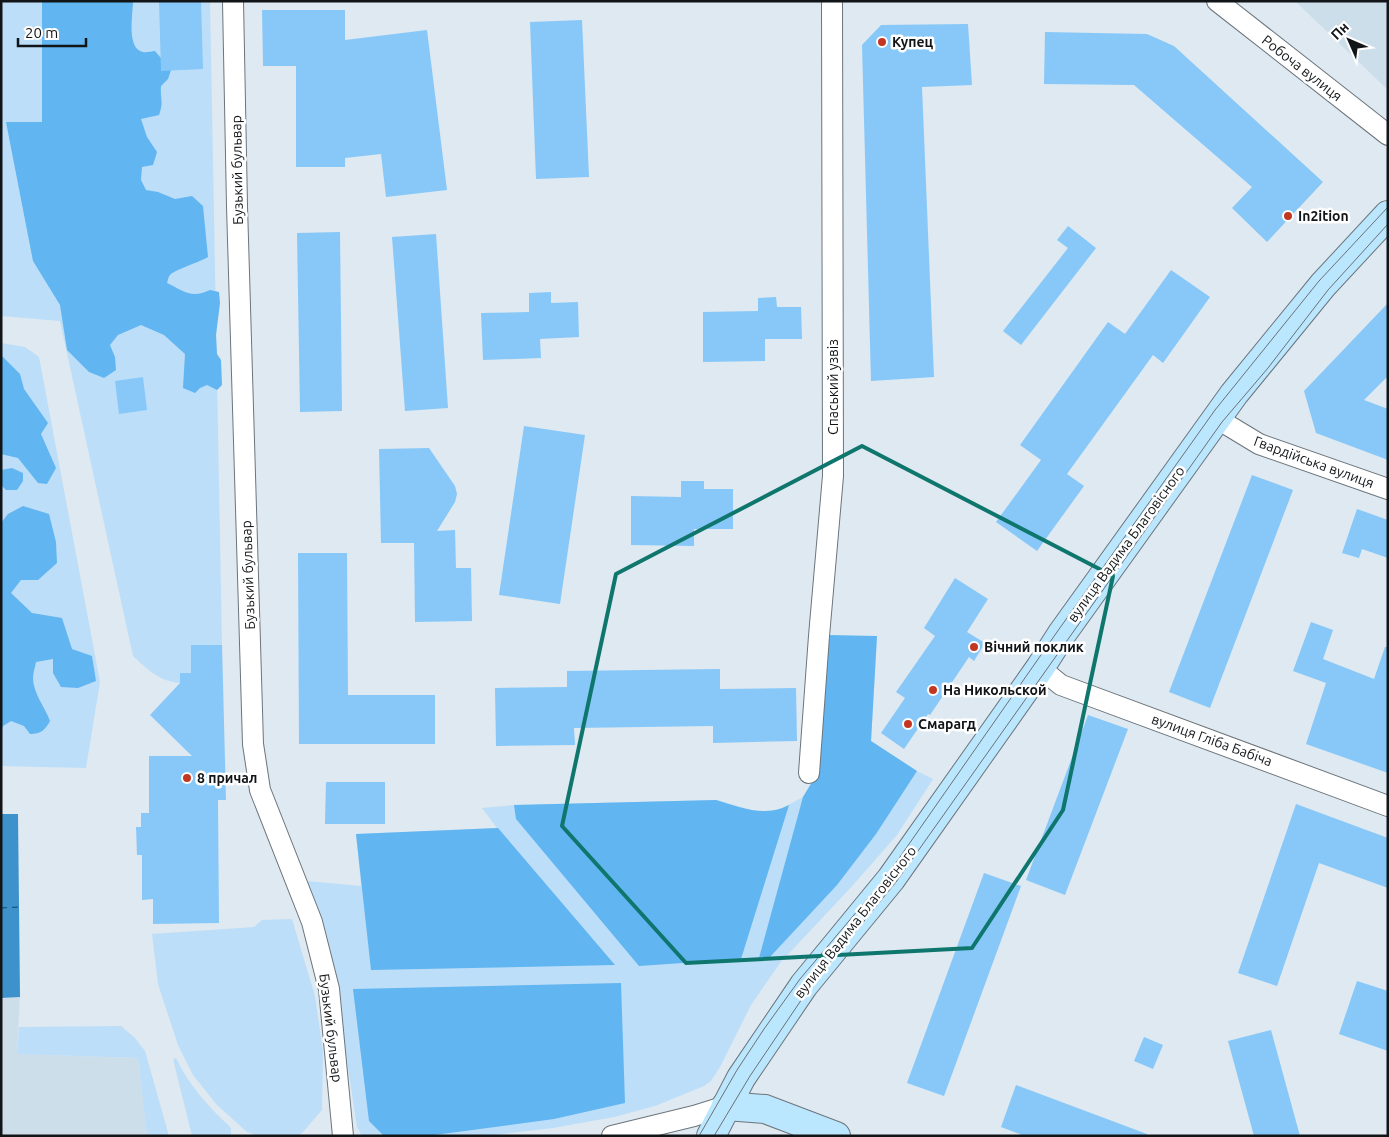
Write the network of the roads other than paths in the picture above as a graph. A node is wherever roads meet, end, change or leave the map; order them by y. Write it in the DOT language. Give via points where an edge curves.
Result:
graph roads {
  1 [pos="233,1"];
  2 [pos="832,1"];
  3 [pos="1217,1"];
  4 [pos="1388,135"];
  5 [pos="1388,215"];
  6 [pos="1216,418"];
  7 [pos="1388,489"];
  8 [pos="1040,668"];
  9 [pos="809,772"];
  10 [pos="1388,806"];
  11 [pos="726,1106"];
  12 [pos="343,1136"];
  13 [pos="612,1136"];
  14 [pos="711,1136"];
  15 [pos="836,1136"];
  1 -- 12 [label="street, Бузький бульвар" via="253,744 260,790 312,922 328,989"];
  2 -- 9 [label="street, Спаський узвіз" via="833,476"];
  3 -- 4 [label="street, Робоча вулиця"];
  5 -- 6 [label="street, вулиця Вадима Благовісного" via="1323,285"];
  6 -- 7 [label="street, Гвардійська вулиця" via="1259,444"];
  6 -- 8 [label="street, вулиця Вадима Благовісного"];
  8 -- 10 [label="street, вулиця Гліба Бабіча" via="1061,684"];
  8 -- 11 [label="street, вулиця Вадима Благовісного" via="891,879 804,985 741,1078"];
  11 -- 13 [label="street"];
  11 -- 14 [label="street, вулиця Вадима Благовісного"];
  11 -- 15 [label="street" via="765,1109"];
}
